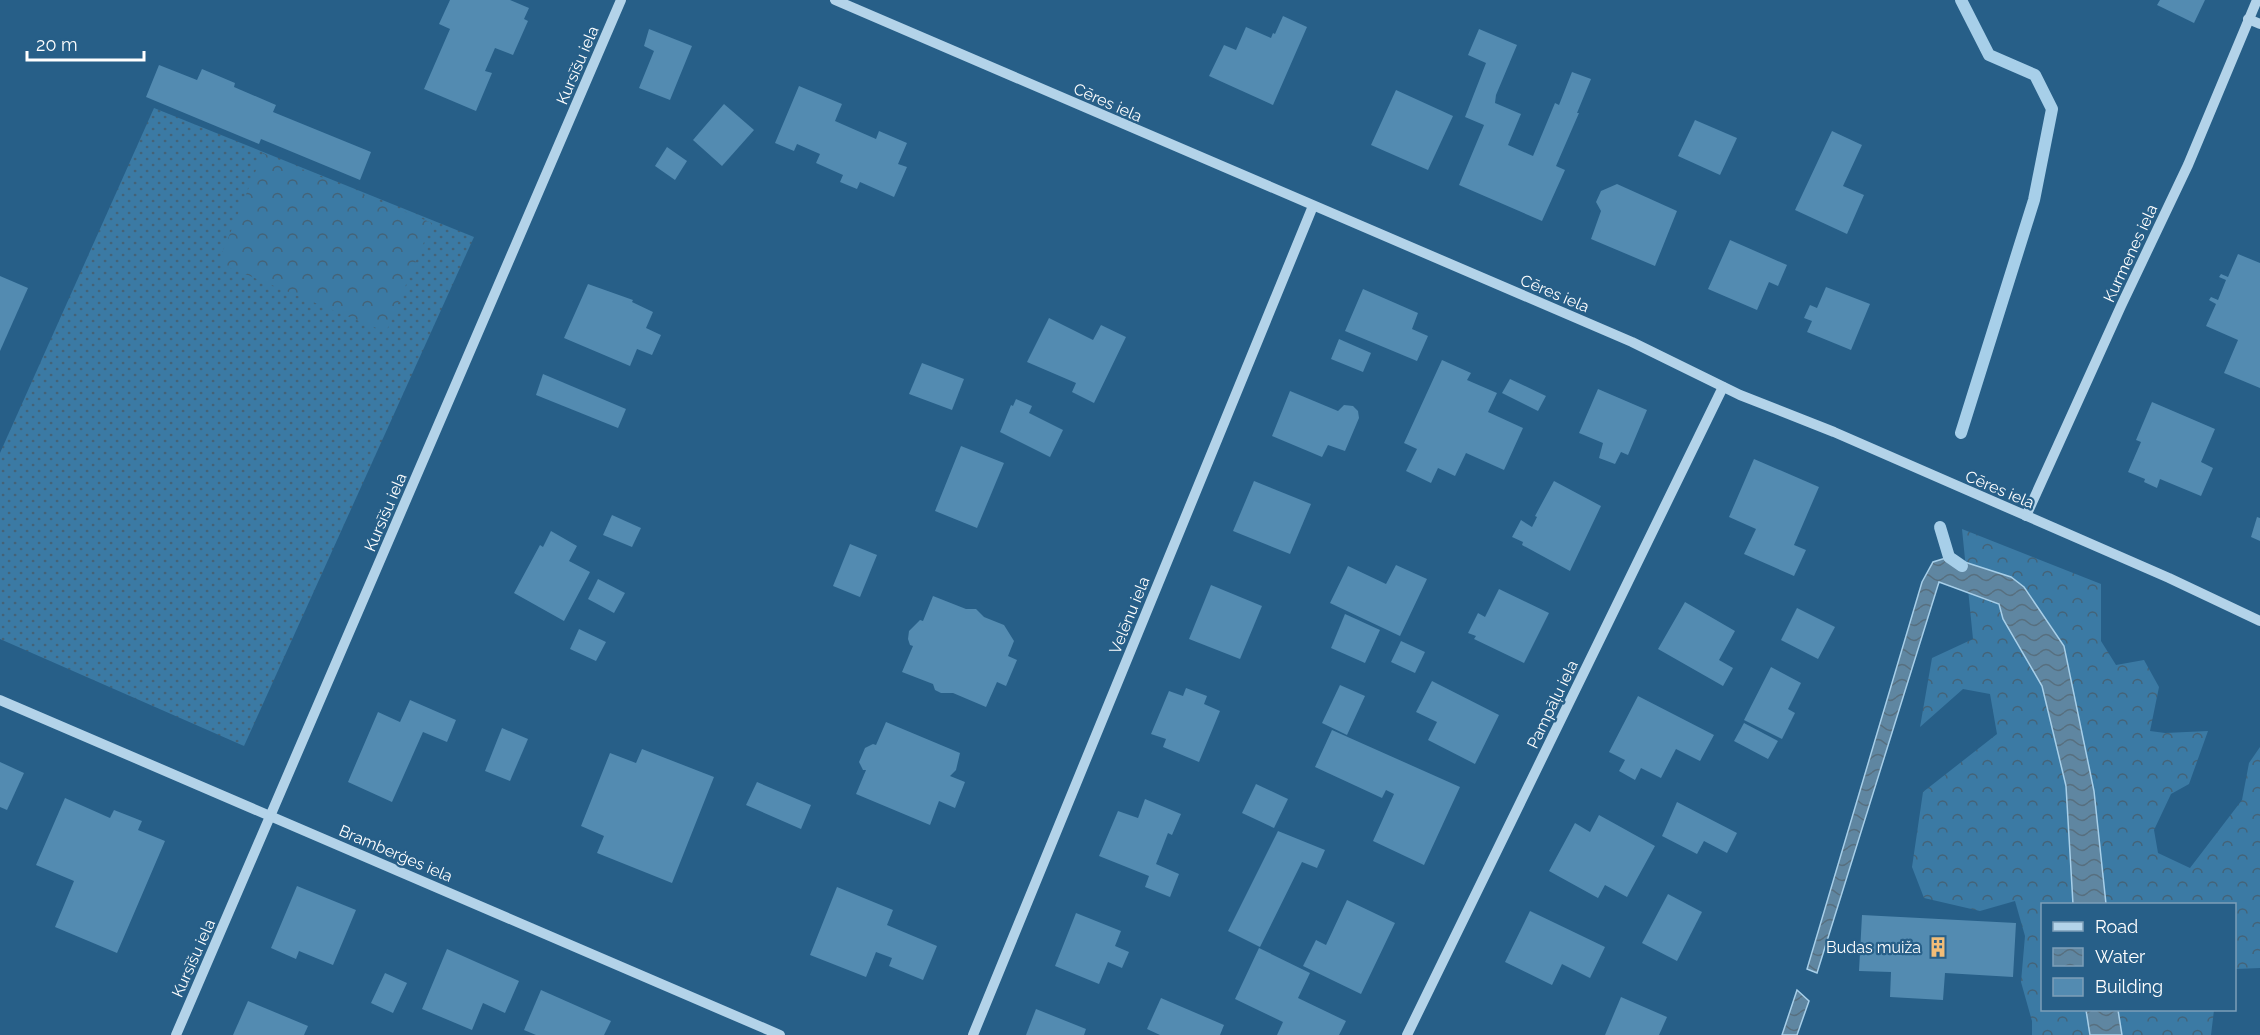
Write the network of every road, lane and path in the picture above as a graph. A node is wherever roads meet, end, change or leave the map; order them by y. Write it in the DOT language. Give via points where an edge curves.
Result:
graph roads {
  1 [pos="621,0"];
  2 [pos="835,0"];
  3 [pos="2257,0"];
  4 [pos="2248,19"];
  5 [pos="2260,24"];
  6 [pos="1313,206"];
  7 [pos="1724,387"];
  8 [pos="2026,516"];
  9 [pos="2260,621"];
  10 [pos="0,700"];
  11 [pos="272,816"];
  12 [pos="176,1035"];
  13 [pos="780,1035"];
  14 [pos="973,1035"];
  15 [pos="1407,1035"];
  1 -- 11 [label="street, Kursīšu iela"];
  2 -- 6 [label="street, Cēres iela"];
  3 -- 4 [label="street, Kurmenes iela"];
  4 -- 5 [label="street"];
  4 -- 8 [label="street, Kurmenes iela" via="2188,165"];
  6 -- 7 [label="street, Cēres iela" via="1632,342"];
  6 -- 14 [label="street, Velēnu iela"];
  7 -- 8 [label="street, Cēres iela"];
  7 -- 15 [label="street, Pampāļu iela"];
  8 -- 9 [label="street, Cēres iela"];
  10 -- 11 [label="street, Bramberģes iela"];
  11 -- 12 [label="street, Kursīšu iela"];
  11 -- 13 [label="street, Bramberģes iela"];
}
